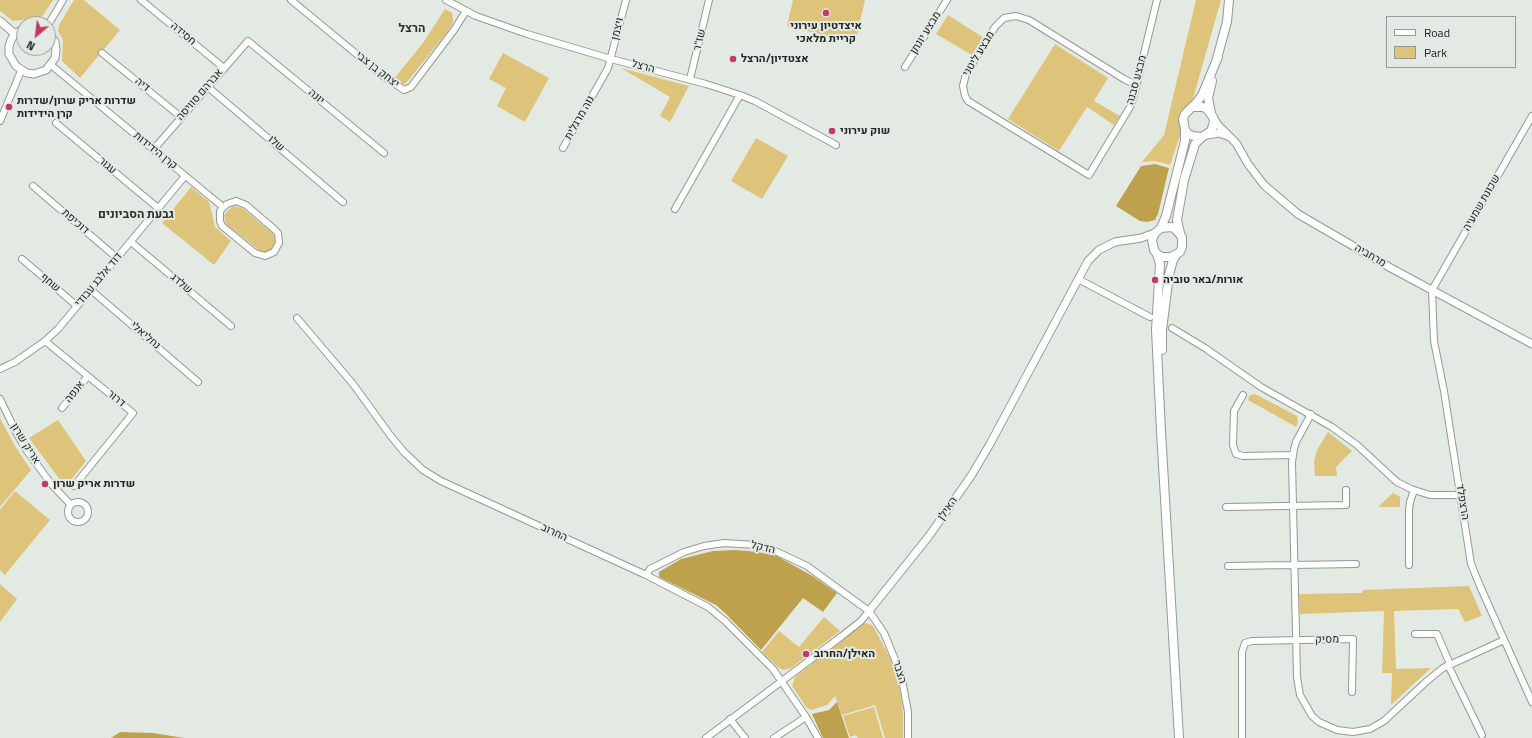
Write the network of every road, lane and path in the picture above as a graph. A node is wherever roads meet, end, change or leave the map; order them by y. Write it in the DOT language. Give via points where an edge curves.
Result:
graph roads {
  1 [pos="63,0"];
  2 [pos="141,0"];
  3 [pos="291,0"];
  4 [pos="446,0"];
  5 [pos="626,0"];
  6 [pos="709,0"];
  7 [pos="947,0"];
  8 [pos="1157,0"];
  9 [pos="1229,0"];
  10 [pos="466,11"];
  11 [pos="54,16"];
  12 [pos="0,21"];
  13 [pos="15,34"];
  14 [pos="248,41"];
  15 [pos="102,53"];
  16 [pos="55,56"];
  17 [pos="1218,56"];
  18 [pos="611,59"];
  19 [pos="51,65"];
  20 [pos="905,67"];
  21 [pos="224,68"];
  22 [pos="21,71"];
  23 [pos="690,79"];
  24 [pos="1136,85"];
  25 [pos="208,87"];
  26 [pos="597,87"];
  27 [pos="740,96"];
  28 [pos="1192,108"];
  29 [pos="1212,115"];
  30 [pos="1532,116"];
  31 [pos="181,118"];
  32 [pos="0,121"];
  33 [pos="56,123"];
  34 [pos="1185,130"];
  35 [pos="1205,136"];
  36 [pos="1232,138"];
  37 [pos="836,145"];
  38 [pos="563,148"];
  39 [pos="153,150"];
  40 [pos="384,153"];
  41 [pos="1089,175"];
  42 [pos="185,176"];
  43 [pos="33,186"];
  44 [pos="343,202"];
  45 [pos="223,207"];
  46 [pos="158,208"];
  47 [pos="675,208"];
  48 [pos="1158,230"];
  49 [pos="1180,233"];
  50 [pos="1132,240"];
  51 [pos="131,242"];
  52 [pos="1155,251"];
  53 [pos="1176,255"];
  54 [pos="117,258"];
  55 [pos="22,260"];
  56 [pos="1078,279"];
  57 [pos="91,290"];
  58 [pos="1432,290"];
  59 [pos="77,306"];
  60 [pos="1150,317"];
  61 [pos="297,318"];
  62 [pos="231,326"];
  63 [pos="1172,328"];
  64 [pos="45,341"];
  65 [pos="1532,344"];
  66 [pos="0,369"];
  67 [pos="88,376"];
  68 [pos="198,382"];
  69 [pos="1243,395"];
  70 [pos="0,399"];
  71 [pos="62,408"];
  72 [pos="1311,414"];
  73 [pos="1160,431"];
  74 [pos="1293,455"];
  75 [pos="74,486"];
  76 [pos="1346,490"];
  77 [pos="1414,490"];
  78 [pos="1461,495"];
  79 [pos="71,505"];
  80 [pos="1293,506"];
  81 [pos="1226,507"];
  82 [pos="1356,564"];
  83 [pos="1294,565"];
  84 [pos="1409,565"];
  85 [pos="1228,566"];
  86 [pos="646,576"];
  87 [pos="869,611"];
  88 [pos="1415,634"];
  89 [pos="1296,640"];
  90 [pos="1504,640"];
  91 [pos="1449,665"];
  92 [pos="782,681"];
  93 [pos="1352,692"];
  94 [pos="1532,702"];
  95 [pos="806,717"];
  96 [pos="730,719"];
  97 [pos="1482,735"];
  98 [pos="706,738"];
  99 [pos="745,738"];
  100 [pos="774,738"];
  101 [pos="818,738"];
  102 [pos="908,738"];
  103 [pos="1178,738"];
  104 [pos="1242,738"];
  1 -- 11 [label="street"];
  2 -- 21 [label="street, חסידה"];
  3 -- 10 [label="street, יצחק בן צבי" via="383,76 404,90 411,87"];
  4 -- 10 [label="street, הרצל"];
  5 -- 18 [label="street, ויצמן"];
  6 -- 23 [label="street, שז\"ר"];
  7 -- 20 [label="street, מבצע יונתן"];
  8 -- 24 [label="street, מבצע סבנה"];
  9 -- 17 [label="main road"];
  10 -- 18 [label="street, הרצל" via="515,30"];
  12 -- 13 [label="street"];
  13 -- 22 [label="street" via="9,47 9,54"];
  14 -- 21 [label="street, אברהם סוויסה"];
  14 -- 40 [label="street, יונה"];
  15 -- 31 [label="street, דיה"];
  16 -- 19 [label="street"];
  17 -- 28 [label="main road" via="1203,93"];
  17 -- 29 [label="main road" via="1208,98"];
  18 -- 23 [label="street, הרצל"];
  18 -- 26 [label="street, ויצמן"];
  19 -- 22 [label="street" via="34,74"];
  19 -- 39 [label="street, קרן הידידות"];
  21 -- 25 [label="street, אברהם סוויסה"];
  22 -- 32 [label="street"];
  23 -- 27 [label="street, הרצל"];
  24 -- 41 [label="street, מבצע סבנה" via="1126,115"];
  24 -- 41 [label="street, מבצע ליטני" via="1029,20 1016,16 1004,18 995,27 966,74 963,86 968,101"];
  25 -- 31 [label="street, אברהם סוויסה"];
  25 -- 44 [label="street, שלו"];
  26 -- 38 [label="street, נוה מרגלית"];
  27 -- 37 [label="street, הרצל" via="755,101"];
  27 -- 47 [label="street"];
  28 -- 29 [label="main road" via="1203,107"];
  28 -- 34 [label="main road" via="1183,119"];
  29 -- 35 [label="main road" via="1213,127"];
  29 -- 36 [label="street, מרחביה" via="1218,125"];
  30 -- 58 [label="street, שכונת שמעיה"];
  31 -- 39 [label="street, אברהם סוויסה"];
  33 -- 46 [label="street, עגור"];
  34 -- 35 [label="main road" via="1193,136"];
  34 -- 48 [label="main road" via="1181,160 1169,205"];
  35 -- 36 [label="street" via="1219,133"];
  35 -- 49 [label="main road" via="1195,144 1184,180 1177,220"];
  36 -- 58 [label="street, מרחביה" via="1264,185 1298,214"];
  39 -- 42 [label="street, קרן הידידות"];
  42 -- 45 [label="street, קרן הידידות"];
  42 -- 46 [label="street, דוד אלבג עבודי"];
  43 -- 54 [label="street, דוכיפת"];
  45 -- 45 [label="street" via="219,216 222,226 255,253 265,256 278,248 278,233 246,205 231,202"];
  46 -- 51 [label="street, דוד אלבג עבודי"];
  48 -- 49 [label="main road" via="1172,227"];
  48 -- 50 [label="street, האילן"];
  48 -- 52 [label="main road" via="1152,240"];
  49 -- 53 [label="main road" via="1183,242"];
  50 -- 52 [label="street, האילן" via="1148,244"];
  50 -- 56 [label="street, האילן" via="1115,242 1099,250 1088,261"];
  51 -- 54 [label="street, דוד אלבג עבודי"];
  51 -- 62 [label="street, שלדג"];
  52 -- 53 [label="main road" via="1166,258"];
  52 -- 73 [label="main road" via="1160,264 1156,330"];
  53 -- 73 [label="main road" via="1169,275 1162,330"];
  54 -- 57 [label="street, דוד אלבג עבודי"];
  55 -- 59 [label="street, שחף"];
  56 -- 60 [label="street"];
  56 -- 87 [label="street, האילן" via="971,476 929,536"];
  57 -- 59 [label="street, דוד אלבג עבודי"];
  57 -- 68 [label="street, נחליאלי"];
  58 -- 65 [label="street, מרחביה"];
  58 -- 78 [label="street, הרצפלד" via="1434,341"];
  59 -- 64 [label="street, דוד אלבג עבודי" via="58,330"];
  61 -- 86 [label="street, החרוב" via="353,384 397,444 423,470 441,481"];
  63 -- 72 [label="street" via="1259,386"];
  64 -- 66 [label="street, דוד אלבג עבודי"];
  64 -- 67 [label="street, דרור"];
  67 -- 71 [label="street, אנפה"];
  67 -- 75 [label="street, דרור" via="133,413"];
  69 -- 74 [label="street" via="1234,411 1233,446 1236,454"];
  70 -- 79 [label="street, אריק שרון" via="28,451 52,485"];
  72 -- 74 [label="street" via="1296,442"];
  72 -- 77 [label="street" via="1353,442 1397,482"];
  73 -- 103 [label="main road"];
  74 -- 80 [label="street"];
  76 -- 80 [label="street" via="1346,505"];
  77 -- 78 [label="street" via="1438,496"];
  77 -- 84 [label="street" via="1409,510"];
  78 -- 90 [label="street, הרצפלד" via="1472,564"];
  80 -- 81 [label="street"];
  80 -- 83 [label="street"];
  82 -- 83 [label="street"];
  83 -- 85 [label="street"];
  83 -- 89 [label="street"];
  86 -- 87 [label="street, הדקל" via="650,569 657,565 704,546 724,543 756,545 782,553 808,566"];
  86 -- 92 [label="street, החרוב" via="712,610 765,660"];
  87 -- 92 [label="street, האילן" via="851,629"];
  87 -- 102 [label="street, הצבר" via="888,642 901,674 908,712"];
  88 -- 91 [label="street" via="1436,634"];
  89 -- 91 [label="street" via="1298,687 1303,702 1319,722 1345,732 1361,731 1378,725 1435,673"];
  89 -- 93 [label="street, מסיק" via="1353,639"];
  89 -- 104 [label="street" via="1245,643"];
  90 -- 91 [label="street"];
  90 -- 94 [label="street, הרצפלד"];
  91 -- 97 [label="street"];
  92 -- 95 [label="street, החרוב"];
  92 -- 96 [label="street, האילן"];
  95 -- 100 [label="street"];
  95 -- 101 [label="street, החרוב"];
  96 -- 98 [label="street, האילן"];
  96 -- 99 [label="street"];
}
